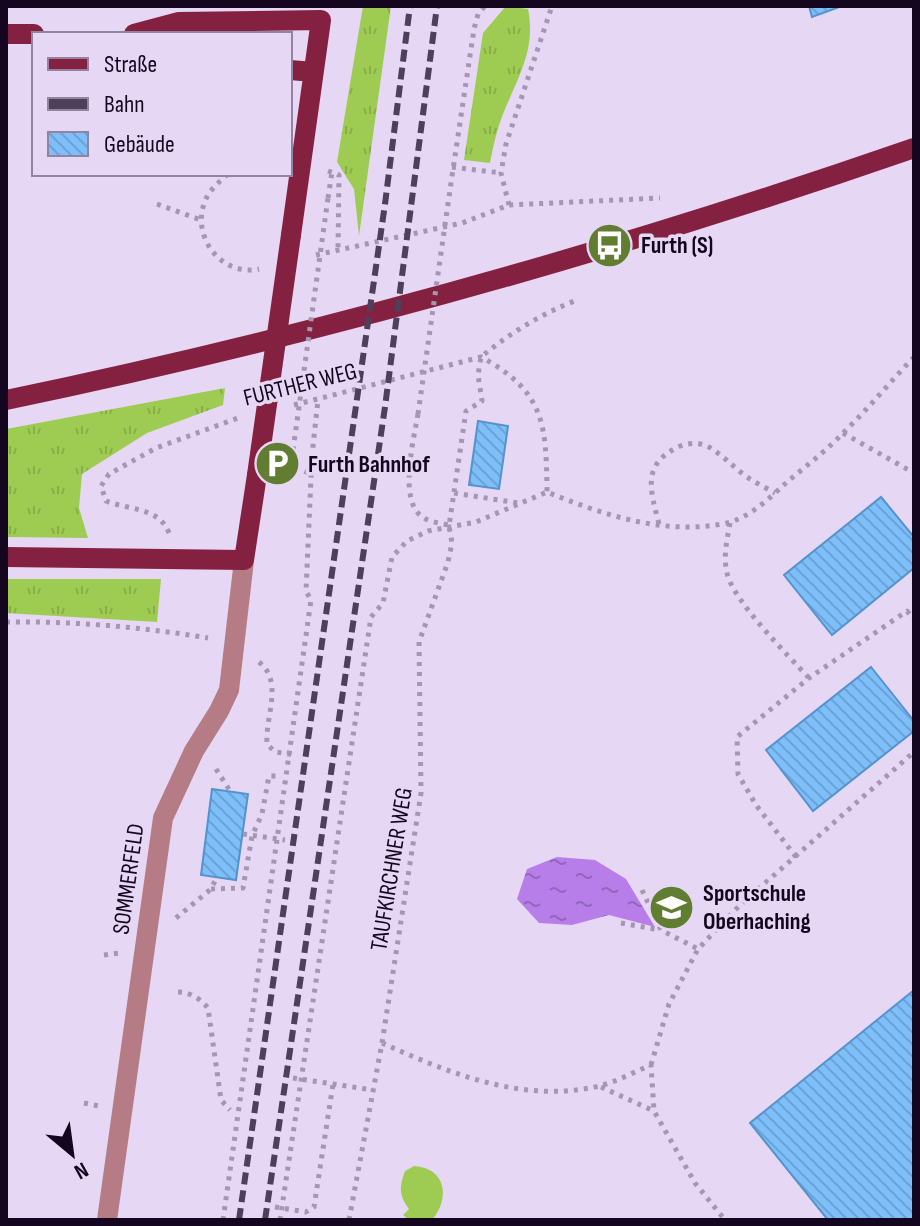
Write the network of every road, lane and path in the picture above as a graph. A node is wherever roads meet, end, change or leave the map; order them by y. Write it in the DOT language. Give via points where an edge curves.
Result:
graph roads {
  1 [pos="485,6"];
  2 [pos="552,6"];
  3 [pos="322,13"];
  4 [pos="142,32"];
  5 [pos="6,34"];
  6 [pos="32,34"];
  7 [pos="292,70"];
  8 [pos="313,72"];
  9 [pos="914,148"];
  10 [pos="452,167"];
  11 [pos="332,172"];
  12 [pos="501,173"];
  13 [pos="226,176"];
  14 [pos="340,193"];
  15 [pos="660,198"];
  16 [pos="157,204"];
  17 [pos="509,205"];
  18 [pos="201,220"];
  19 [pos="338,250"];
  20 [pos="309,257"];
  21 [pos="266,267"];
  22 [pos="577,300"];
  23 [pos="481,357"];
  24 [pos="914,357"];
  25 [pos="6,400"];
  26 [pos="318,400"];
  27 [pos="288,406"];
  28 [pos="244,417"];
  29 [pos="843,433"];
  30 [pos="914,473"];
  31 [pos="311,474"];
  32 [pos="547,492"];
  33 [pos="454,493"];
  34 [pos="775,493"];
  35 [pos="519,504"];
  36 [pos="730,523"];
  37 [pos="659,524"];
  38 [pos="449,526"];
  39 [pos="6,557"];
  40 [pos="244,560"];
  41 [pos="177,561"];
  42 [pos="914,619"];
  43 [pos="6,622"];
  44 [pos="163,631"];
  45 [pos="254,658"];
  46 [pos="809,678"];
  47 [pos="914,752"];
  48 [pos="289,754"];
  49 [pos="297,755"];
  50 [pos="278,776"];
  51 [pos="243,834"];
  52 [pos="252,836"];
  53 [pos="277,839"];
  54 [pos="285,840"];
  55 [pos="796,857"];
  56 [pos="217,877"];
  57 [pos="211,889"];
  58 [pos="642,890"];
  59 [pos="621,923"];
  60 [pos="168,924"];
  61 [pos="661,930"];
  62 [pos="698,949"];
  63 [pos="178,992"];
  64 [pos="382,1043"];
  65 [pos="651,1065"];
  66 [pos="293,1078"];
  67 [pos="301,1079"];
  68 [pos="333,1084"];
  69 [pos="600,1086"];
  70 [pos="373,1090"];
  71 [pos="230,1110"];
  72 [pos="654,1111"];
  73 [pos="278,1208"];
  74 [pos="107,1220"];
  75 [pos="223,1220"];
  76 [pos="280,1220"];
  77 [pos="349,1220"];
  78 [pos="725,1220"];
  1 -- 10 [label="path" via="474,29"];
  2 -- 12 [label="path"];
  3 -- 4 [label="main road" via="179,22"];
  3 -- 8 [label="main road"];
  5 -- 6 [label="main road"];
  7 -- 8 [label="main road"];
  8 -- 40 [label="main road, bridge"];
  9 -- 25 [label="main road" via="720,212 325,327"];
  10 -- 12 [label="path"];
  10 -- 38 [label="path, bridge" via="409,471 414,508 423,518"];
  11 -- 31 [label="path, bridge" via="291,465"];
  12 -- 17 [label="path"];
  13 -- 18 [label="path" via="211,191"];
  14 -- 19 [label="path"];
  15 -- 17 [label="path"];
  16 -- 18 [label="path"];
  17 -- 19 [label="path" via="462,223"];
  18 -- 21 [label="path" via="221,262 240,270"];
  19 -- 20 [label="path"];
  22 -- 23 [label="path" via="552,310"];
  23 -- 26 [label="path, FURTHER WEG"];
  23 -- 32 [label="path" via="522,388 539,412"];
  23 -- 33 [label="path, TAUFKIRCHNER WEG" via="482,401 466,411"];
  24 -- 29 [label="path"];
  26 -- 27 [label="path, FURTHER WEG"];
  26 -- 31 [label="path"];
  28 -- 41 [label="path, FURTHER WEG" via="156,448 109,474 101,486 106,501 150,511 167,527"];
  29 -- 30 [label="path"];
  29 -- 34 [label="path"];
  31 -- 48 [label="path" via="306,591 311,600"];
  32 -- 35 [label="path"];
  32 -- 37 [label="path" via="620,519"];
  33 -- 35 [label="path"];
  33 -- 38 [label="path, TAUFKIRCHNER WEG"];
  34 -- 36 [label="path"];
  34 -- 37 [label="path" via="703,444 682,445 663,455 652,470 651,494"];
  35 -- 38 [label="path" via="476,522"];
  36 -- 37 [label="path"];
  36 -- 46 [label="path" via="724,558 736,594"];
  38 -- 64 [label="path, TAUFKIRCHNER WEG" via="448,562 419,642 422,785"];
  38 -- 67 [label="path" via="415,536 395,551 383,603 371,617"];
  39 -- 41 [label="main road"];
  40 -- 41 [label="main road"];
  40 -- 74 [label="street, SOMMERFELD" via="229,690 163,818"];
  42 -- 46 [label="path" via="907,611"];
  43 -- 44 [label="path"];
  45 -- 48 [label="path" via="269,669 273,683 267,744"];
  46 -- 55 [label="path" via="737,737 738,774"];
  47 -- 55 [label="path"];
  48 -- 49 [label="path"];
  48 -- 53 [label="path"];
  50 -- 52 [label="path" via="269,776"];
  51 -- 52 [label="path"];
  52 -- 53 [label="path"];
  52 -- 57 [label="path" via="243,888"];
  53 -- 54 [label="path"];
  53 -- 75 [label="path"];
  55 -- 62 [label="path"];
  56 -- 57 [label="path"];
  57 -- 60 [label="path"];
  58 -- 61 [label="path"];
  59 -- 61 [label="path"];
  61 -- 62 [label="path"];
  62 -- 65 [label="path" via="669,1004"];
  63 -- 71 [label="path" via="208,1008 221,1100"];
  64 -- 69 [label="path" via="483,1082 556,1091"];
  64 -- 70 [label="path, TAUFKIRCHNER WEG"];
  65 -- 69 [label="path"];
  65 -- 72 [label="path"];
  66 -- 67 [label="path"];
  67 -- 68 [label="path"];
  67 -- 73 [label="path"];
  68 -- 70 [label="path"];
  68 -- 73 [label="path" via="314,1207 306,1212"];
  69 -- 72 [label="path"];
  70 -- 77 [label="path, TAUFKIRCHNER WEG"];
  72 -- 78 [label="path" via="695,1183"];
  73 -- 76 [label="path"];
}
